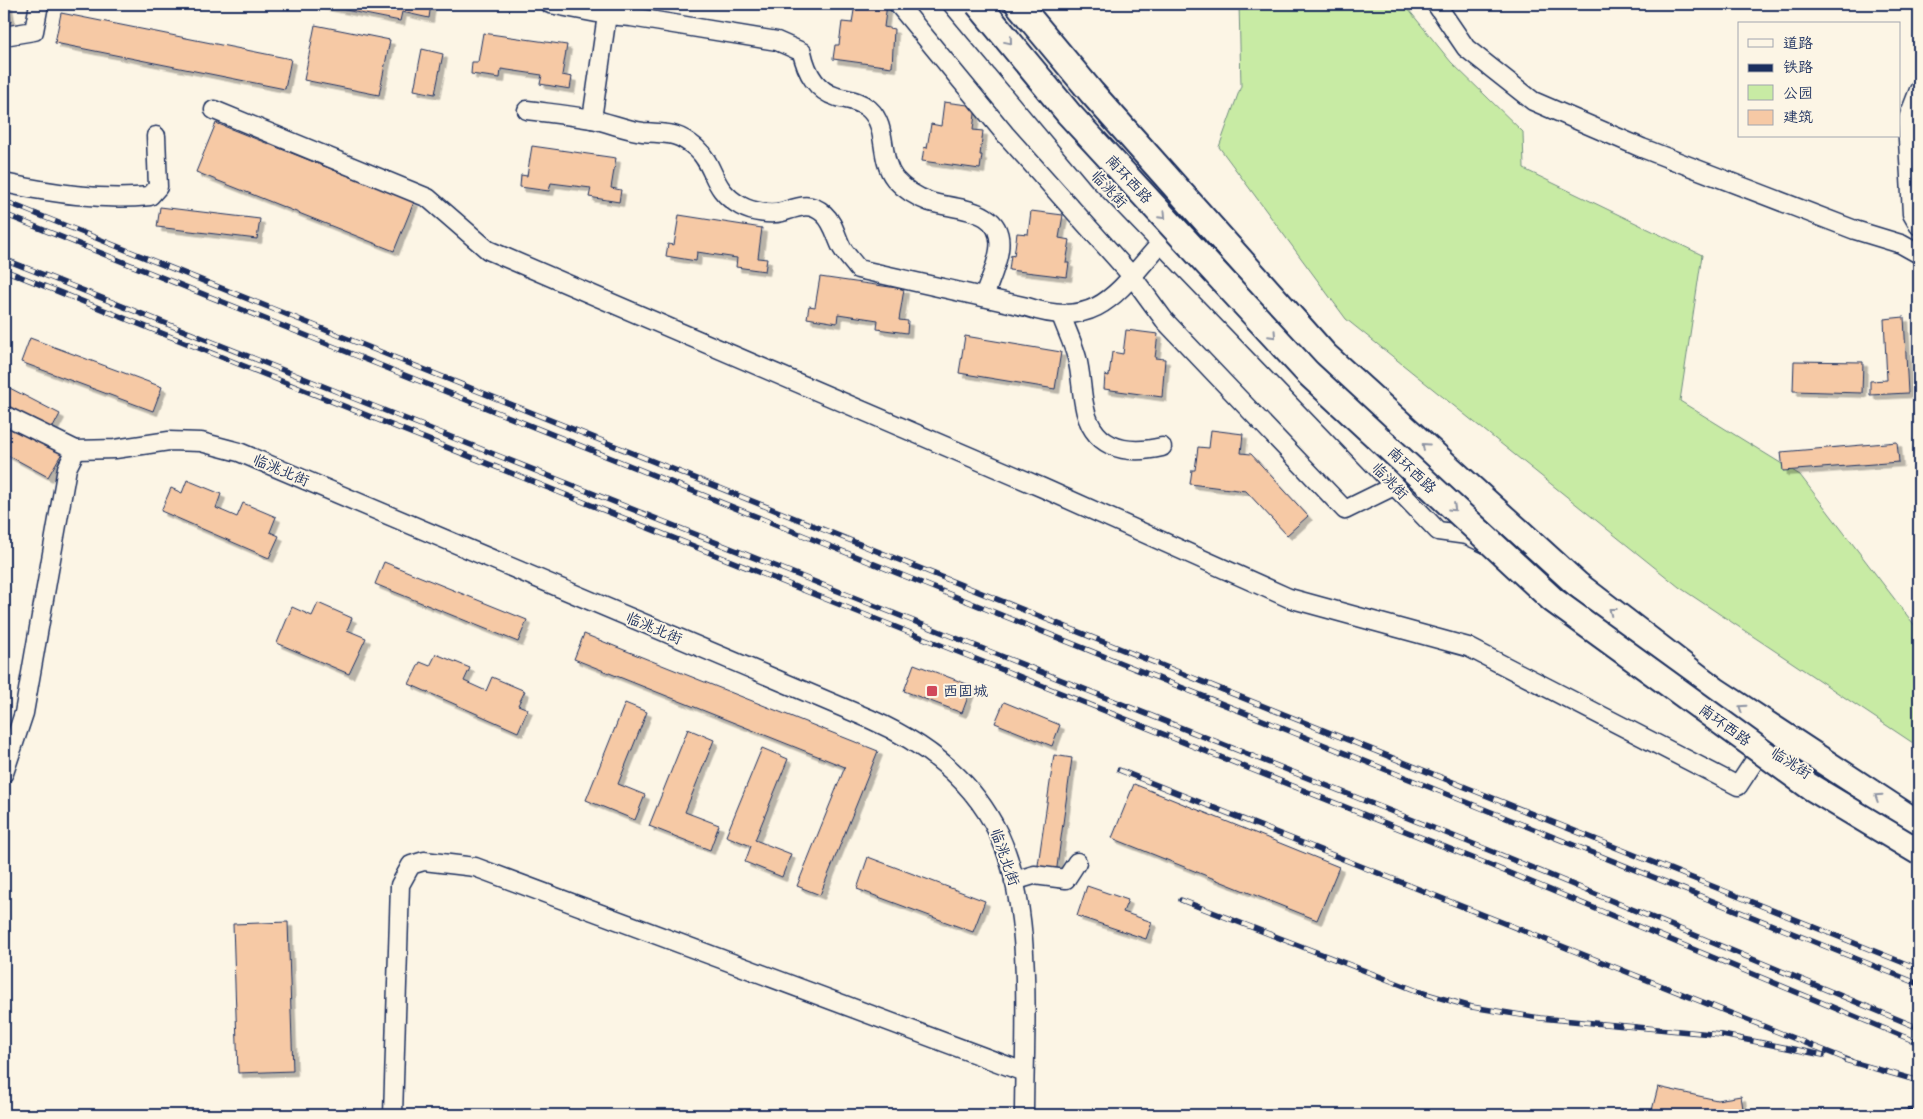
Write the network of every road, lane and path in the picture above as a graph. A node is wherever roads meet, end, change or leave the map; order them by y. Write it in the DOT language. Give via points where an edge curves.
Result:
graph roads {
  1 [pos="39,4"];
  2 [pos="550,4"];
  3 [pos="644,4"];
  4 [pos="898,4"];
  5 [pos="952,4"];
  6 [pos="978,4"];
  7 [pos="1018,4"];
  8 [pos="1436,4"];
  9 [pos="607,15"];
  10 [pos="631,17"];
  11 [pos="4,36"];
  12 [pos="1919,90"];
  13 [pos="214,110"];
  14 [pos="527,110"];
  15 [pos="592,119"];
  16 [pos="156,136"];
  17 [pos="4,183"];
  18 [pos="1919,226"];
  19 [pos="1161,244"];
  20 [pos="1919,254"];
  21 [pos="1132,276"];
  22 [pos="984,297"];
  23 [pos="1061,315"];
  24 [pos="4,415"];
  25 [pos="1162,447"];
  26 [pos="76,450"];
  27 [pos="1394,486"];
  28 [pos="1765,746"];
  29 [pos="4,772"];
  30 [pos="1919,824"];
  31 [pos="1919,846"];
  32 [pos="1919,852"];
  33 [pos="1077,862"];
  34 [pos="1014,881"];
  35 [pos="1024,1072"];
  36 [pos="393,1115"];
  37 [pos="1024,1115"];
  1 -- 11 [label="street" via="34,31"];
  2 -- 9 [label="street"];
  3 -- 10 [label="street"];
  4 -- 21 [label="street" via="1005,134"];
  5 -- 19 [label="street, 临洮街" via="1099,179"];
  6 -- 32 [label="highway, 南环西路, one-way, bridge" via="1069,114 1308,373 1552,600 1810,786"];
  30 -- 7 [label="highway, 南环西路, one-way" via="1715,690 1578,585 1339,368 1092,93"];
  8 -- 20 [label="street" via="1466,48 1533,101 1642,148 1855,230 1901,244"];
  9 -- 10 [label="street"];
  9 -- 15 [label="street"];
  10 -- 22 [label="street" via="777,40 802,52 812,79 822,89 834,96 859,102 876,116 885,159 894,178 910,193 929,202 974,211 994,226 999,250"];
  12 -- 18 [label="street" via="1906,121 1912,214"];
  13 -- 28 [label="street" via="428,198 488,250 1043,488 1289,598 1468,648 1738,786"];
  14 -- 15 [label="street"];
  15 -- 22 [label="street" via="642,132 662,132 681,137 708,164 715,182 727,197 744,208 762,213 782,212 792,207 814,208 824,214 842,248 858,269"];
  16 -- 17 [label="street" via="158,187 150,196 126,198 50,193"];
  19 -- 21 [label="street"];
  19 -- 27 [label="street, 临洮街"];
  21 -- 23 [label="street" via="1112,298 1092,310"];
  21 -- 27 [label="street" via="1165,321 1345,510"];
  22 -- 23 [label="street"];
  23 -- 25 [label="street" via="1077,358 1084,406 1095,434 1126,450"];
  24 -- 26 [label="street, 临洮北街"];
  26 -- 29 [label="street" via="67,468 24,713"];
  26 -- 34 [label="street, 临洮北街" via="115,449 169,441 201,442 239,452 886,726 926,749 954,772 974,796 993,823 1006,851"];
  27 -- 28 [label="street, 临洮街" via="1438,531 1467,535 1512,558"];
  28 -- 31 [label="street, 临洮街"];
  33 -- 34 [label="street" via="1066,880 1034,875"];
  34 -- 35 [label="street, 临洮北街" via="1024,954"];
  35 -- 36 [label="street" via="475,867 424,861 411,865 400,885"];
  35 -- 37 [label="street, 临洮北街"];
}
